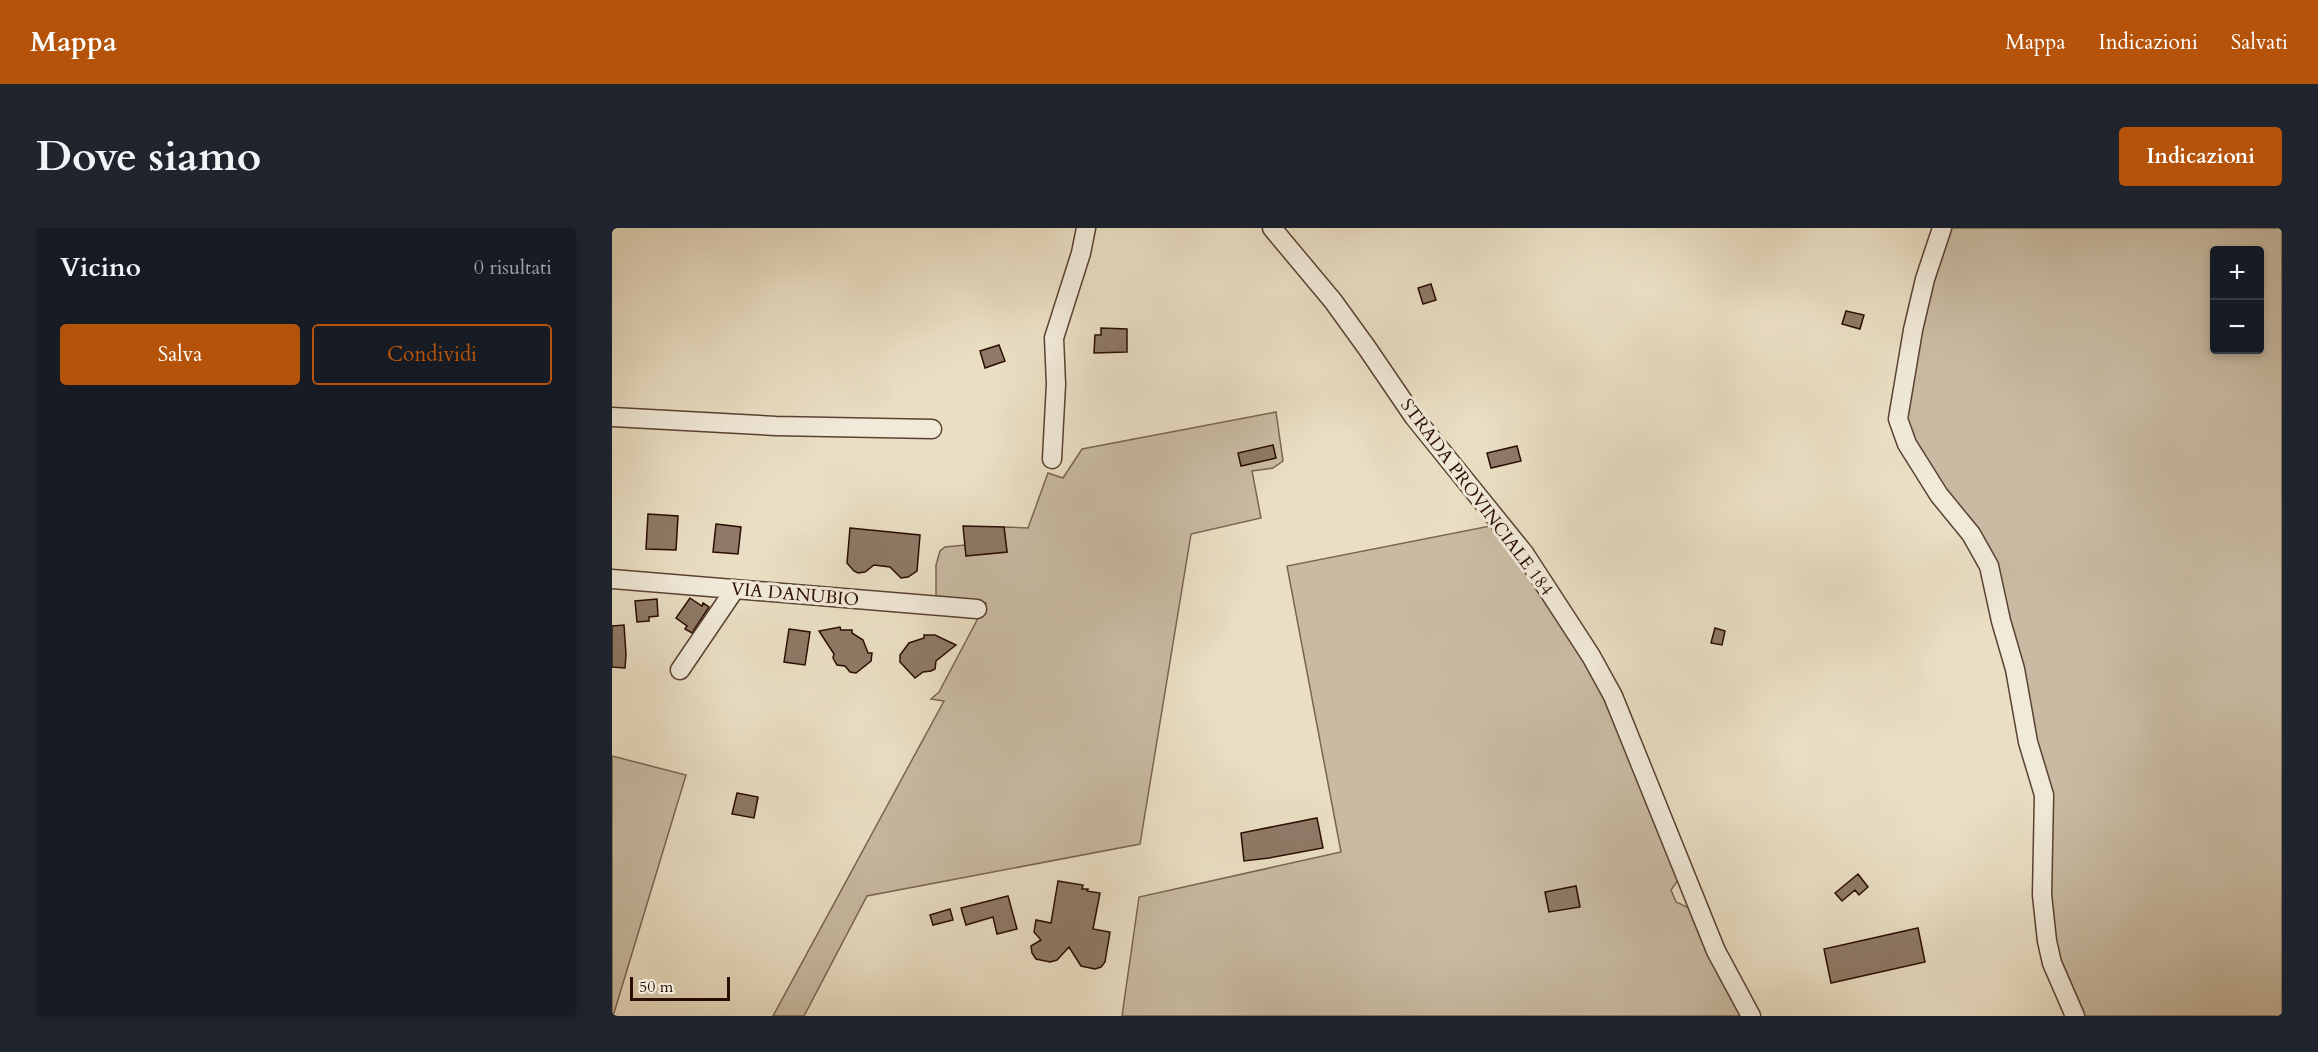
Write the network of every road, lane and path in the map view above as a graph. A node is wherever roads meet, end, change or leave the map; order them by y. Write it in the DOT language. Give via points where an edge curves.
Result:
graph roads {
  1 [pos="1086,228"];
  2 [pos="1272,228"];
  3 [pos="1942,228"];
  4 [pos="612,417"];
  5 [pos="932,429"];
  6 [pos="1052,459"];
  7 [pos="612,579"];
  8 [pos="735,589"];
  9 [pos="977,609"];
  10 [pos="680,670"];
  11 [pos="1751,1016"];
  12 [pos="2075,1016"];
  1 -- 6 [label="street" via="1054,338"];
  2 -- 11 [label="street, STRADA PROVINCIALE 184" via="1360,339 1414,417 1524,554 1591,656 1612,696 1716,951"];
  3 -- 12 [label="street" via="1913,330 1898,419 1907,444 1932,485 1971,534 1989,566 2015,669 2028,742 2044,795 2042,895 2047,941 2052,963"];
  4 -- 5 [label="street"];
  7 -- 8 [label="street, VIA DANUBIO"];
  8 -- 9 [label="street, VIA DANUBIO"];
  8 -- 10 [label="street"];
}
